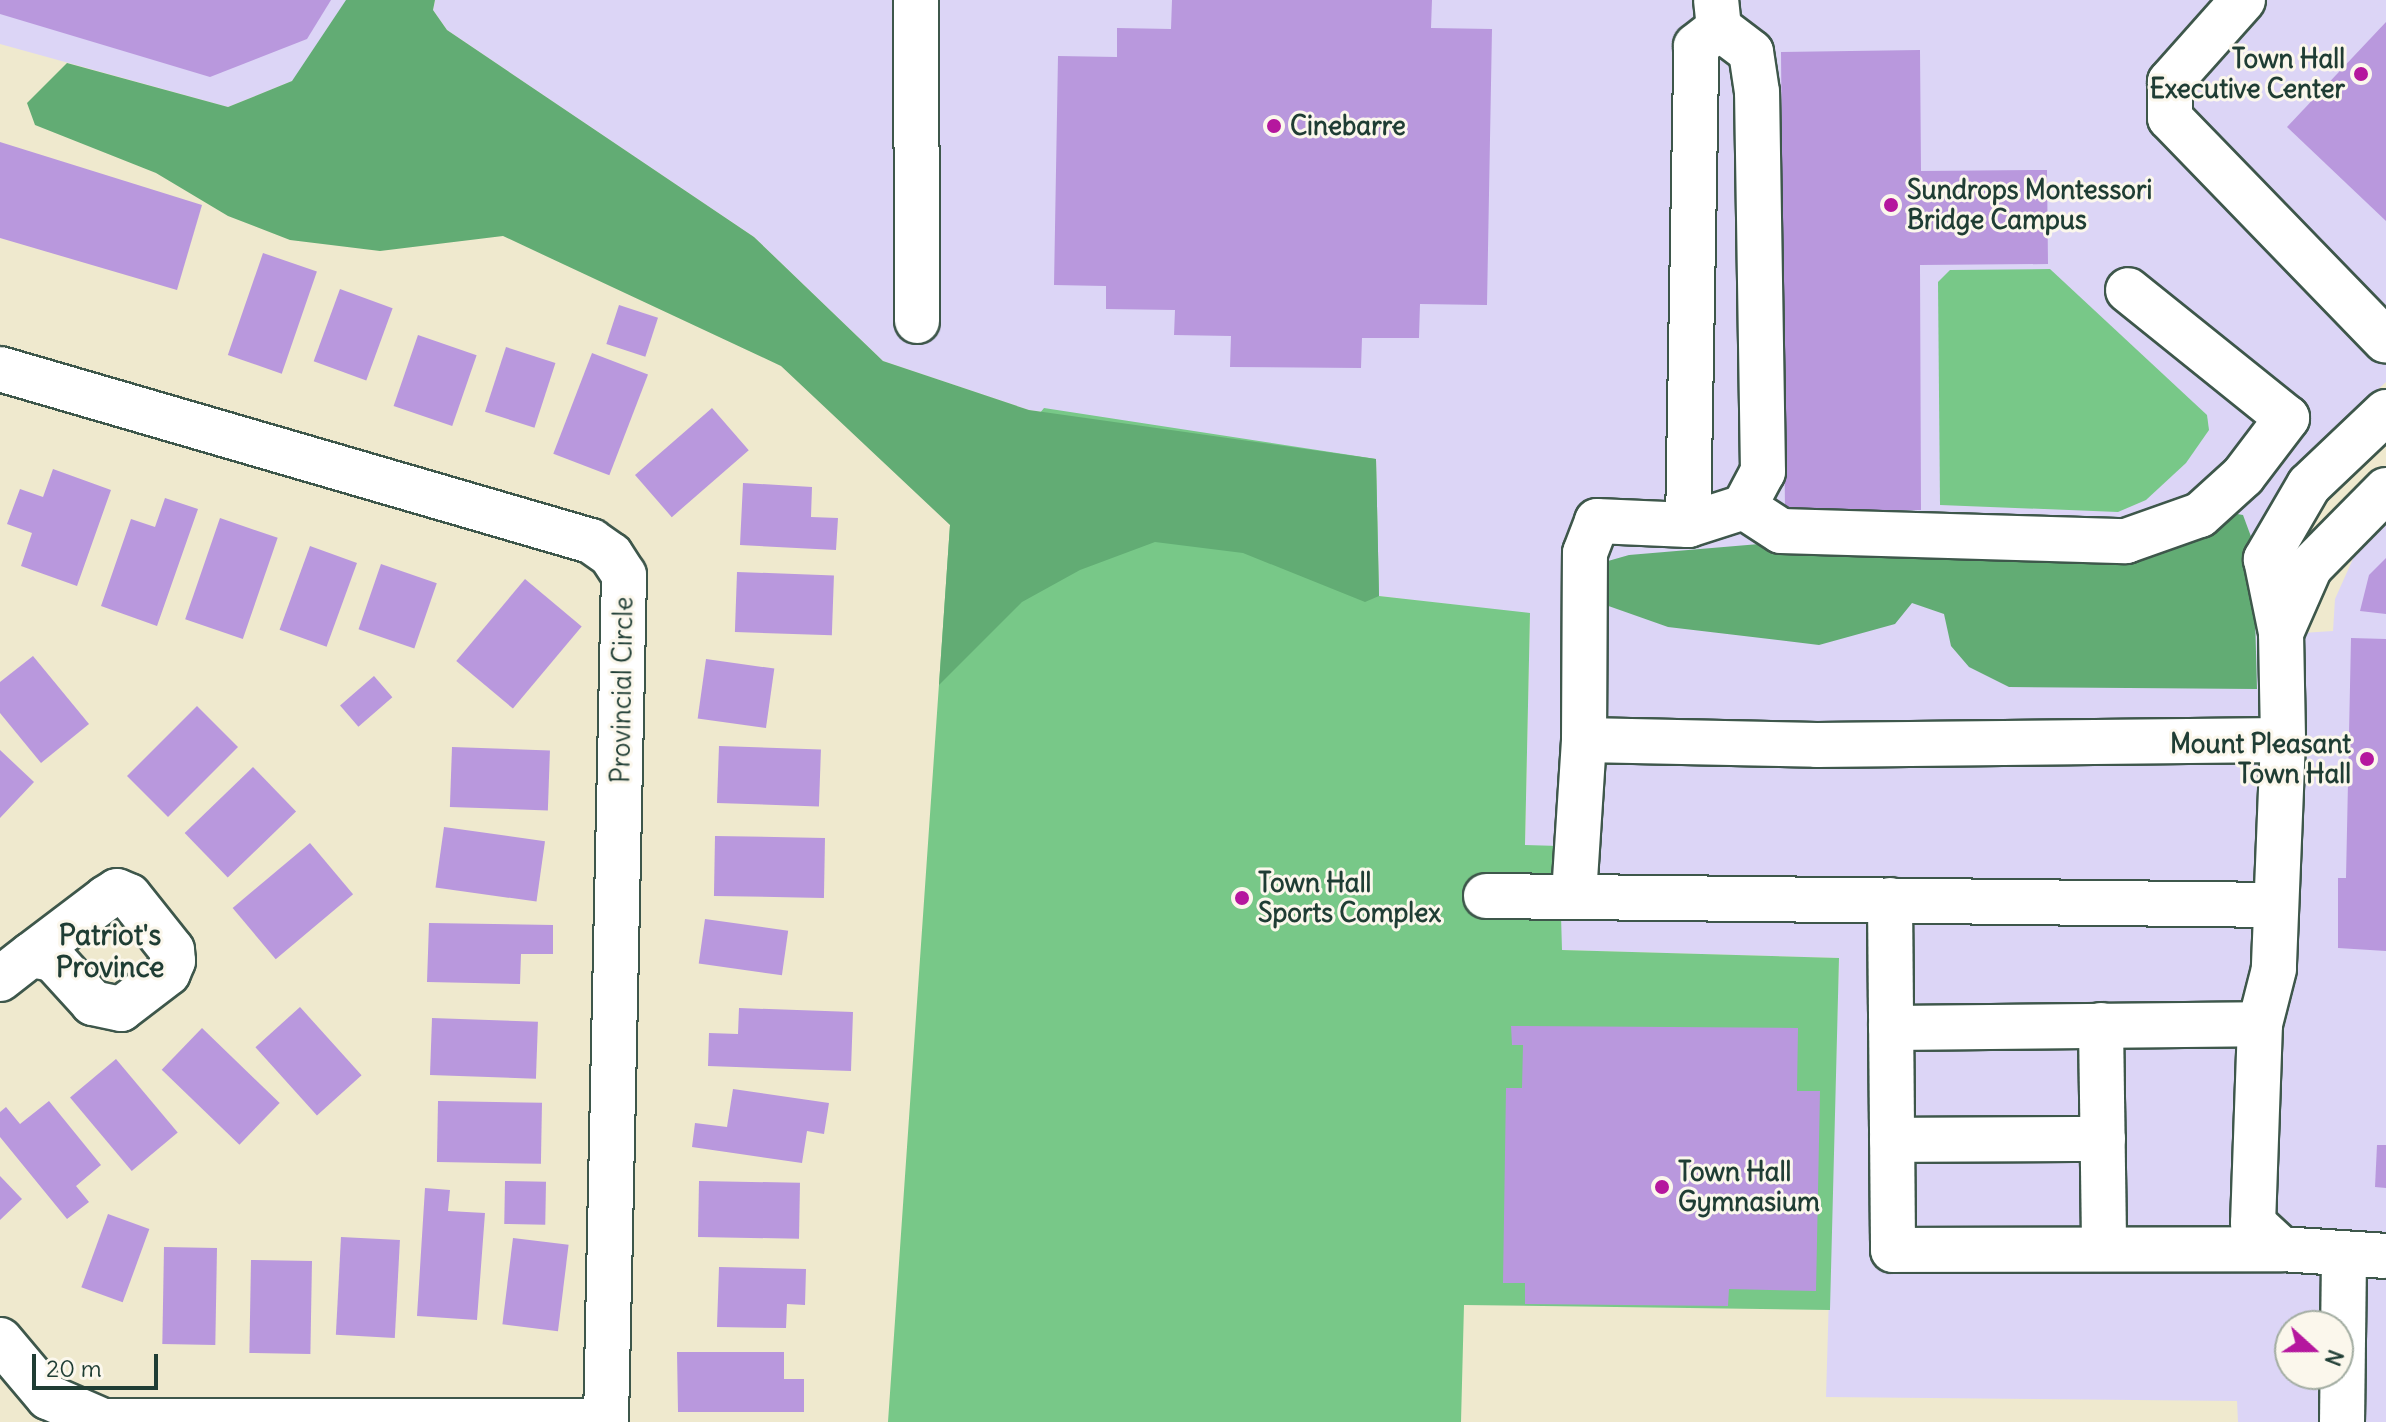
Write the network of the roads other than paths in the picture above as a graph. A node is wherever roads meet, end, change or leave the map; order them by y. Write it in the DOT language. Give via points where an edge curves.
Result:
graph roads {
  1 [pos="916,0"];
  2 [pos="2243,0"];
  3 [pos="1718,14"];
  4 [pos="2128,290"];
  5 [pos="917,321"];
  6 [pos="2386,341"];
  7 [pos="0,369"];
  8 [pos="2386,412"];
  9 [pos="2386,490"];
  10 [pos="1744,507"];
  11 [pos="1688,525"];
  12 [pos="2281,633"];
  13 [pos="1584,740"];
  14 [pos="2283,740"];
  15 [pos="1574,895"];
  16 [pos="1486,896"];
  17 [pos="1890,900"];
  18 [pos="2276,905"];
  19 [pos="2260,1024"];
  20 [pos="2101,1025"];
  21 [pos="1891,1028"];
  22 [pos="2103,1139"];
  23 [pos="1892,1140"];
  24 [pos="2104,1249"];
  25 [pos="2281,1249"];
  26 [pos="2365,1255"];
  27 [pos="0,1340"];
  28 [pos="606,1421"];
  29 [pos="2342,1422"];
  1 -- 5 [label="street"];
  2 -- 6 [label="street" via="2170,82 2170,118"];
  3 -- 10 [label="street" via="1751,52 1757,92 1763,472"];
  3 -- 11 [label="street" via="1696,46"];
  4 -- 10 [label="street" via="2287,418 2243,476 2200,515 2126,541 1781,531"];
  7 -- 28 [label="street, Provincial Circle" via="580,537 611,555 624,575"];
  8 -- 12 [label="street" via="2309,485 2266,559"];
  9 -- 12 [label="street" via="2310,567"];
  10 -- 11 [label="street"];
  11 -- 13 [label="street" via="1597,521 1585,553"];
  12 -- 14 [label="street"];
  13 -- 14 [label="street" via="1817,745"];
  13 -- 15 [label="street"];
  14 -- 18 [label="street"];
  15 -- 16 [label="street"];
  15 -- 17 [label="street"];
  17 -- 18 [label="street"];
  17 -- 21 [label="street"];
  18 -- 19 [label="street" via="2274,969"];
  19 -- 20 [label="street"];
  19 -- 25 [label="street" via="2253,1223"];
  20 -- 21 [label="street"];
  20 -- 22 [label="street"];
  21 -- 23 [label="street"];
  22 -- 23 [label="street"];
  22 -- 24 [label="street"];
  23 -- 24 [label="street" via="1893,1250"];
  24 -- 25 [label="street"];
  25 -- 26 [label="street"];
  26 -- 29 [label="street"];
  27 -- 28 [label="street, Provincial Circle" via="48,1397 103,1421"];
}
